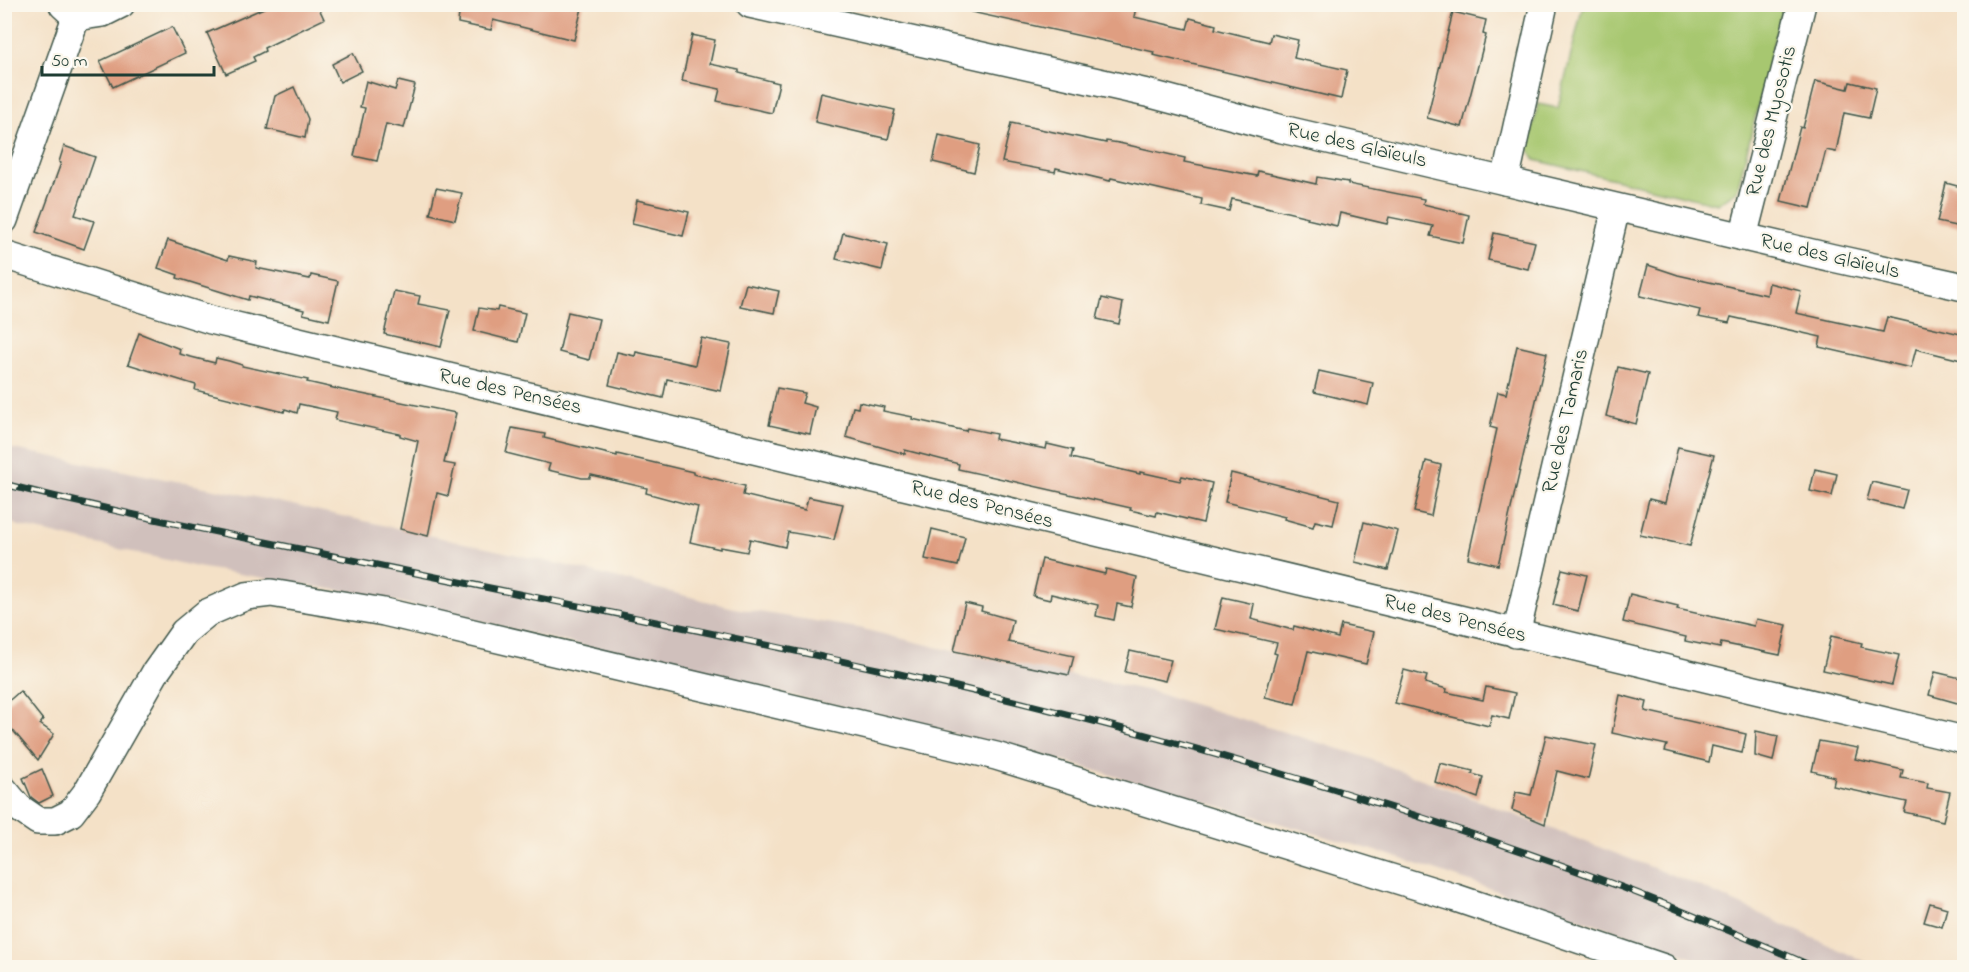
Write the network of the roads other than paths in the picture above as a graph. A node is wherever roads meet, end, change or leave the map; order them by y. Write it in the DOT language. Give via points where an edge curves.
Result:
graph roads {
  1 [pos="121,4"];
  2 [pos="750,4"];
  3 [pos="1544,4"];
  4 [pos="1802,4"];
  5 [pos="69,11"];
  6 [pos="1505,182"];
  7 [pos="1616,208"];
  8 [pos="4,220"];
  9 [pos="1743,237"];
  10 [pos="4,255"];
  11 [pos="1965,287"];
  12 [pos="1516,634"];
  13 [pos="1965,740"];
  14 [pos="4,790"];
  15 [pos="1664,968"];
  1 -- 5 [label="street" via="103,13"];
  2 -- 6 [label="street, Rue des Glaïeuls" via="1147,93"];
  3 -- 6 [label="street"];
  4 -- 9 [label="street, Rue des Myosotis"];
  5 -- 8 [label="street"];
  6 -- 7 [label="street, Rue des Glaïeuls"];
  7 -- 9 [label="street, Rue des Glaïeuls"];
  7 -- 12 [label="street, Rue des Tamaris"];
  9 -- 11 [label="street, Rue des Glaïeuls"];
  10 -- 12 [label="street, Rue des Pensées" via="211,320"];
  12 -- 13 [label="street, Rue des Pensées"];
  14 -- 15 [label="street" via="19,808 38,821 55,821 70,813 87,792 155,673 184,632 207,613 226,604 246,596 272,593 384,612 996,756 1456,898"];
}
